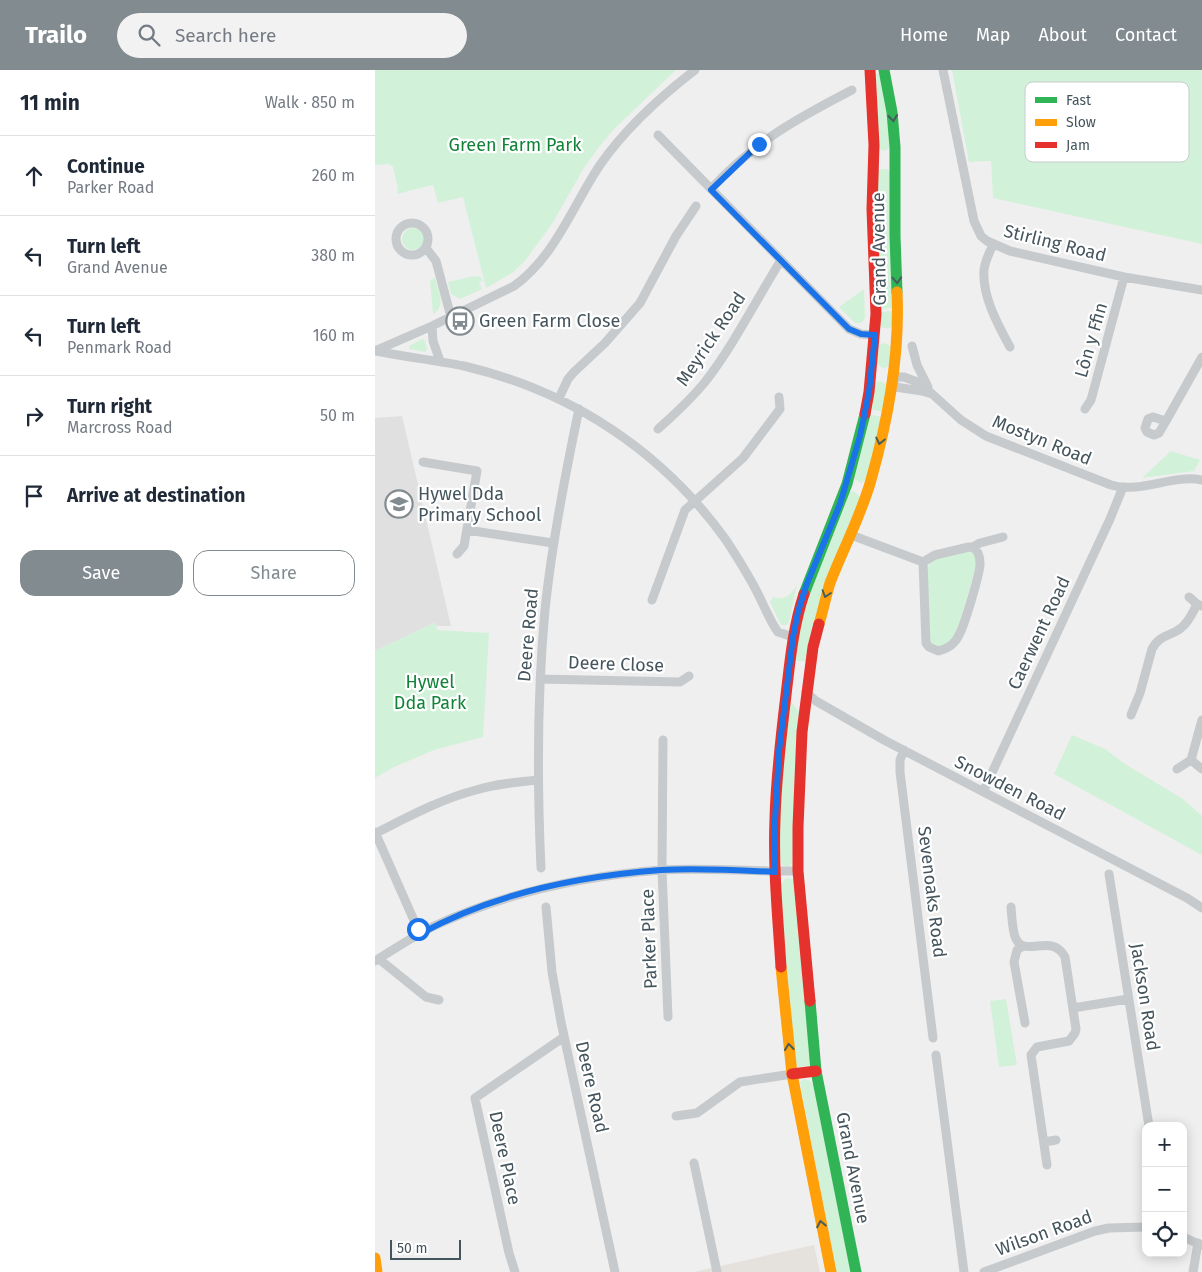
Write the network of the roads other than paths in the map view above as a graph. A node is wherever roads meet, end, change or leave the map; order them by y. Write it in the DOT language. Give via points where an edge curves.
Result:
graph roads {
  1 [pos="695,70"];
  2 [pos="870,70"];
  3 [pos="884,70"];
  4 [pos="943,70"];
  5 [pos="852,90"];
  6 [pos="657,135"];
  7 [pos="874,160"];
  8 [pos="895,160"];
  9 [pos="711,190"];
  10 [pos="696,206"];
  11 [pos="993,245"];
  12 [pos="425,248"];
  13 [pos="781,260"];
  14 [pos="1125,277"];
  15 [pos="1202,290"];
  16 [pos="451,317"];
  17 [pos="432,326"];
  18 [pos="875,335"];
  19 [pos="897,336"];
  20 [pos="912,346"];
  21 [pos="1010,347"];
  22 [pos="375,351"];
  23 [pos="1202,357"];
  24 [pos="440,361"];
  25 [pos="871,374"];
  26 [pos="893,377"];
  27 [pos="932,394"];
  28 [pos="779,397"];
  29 [pos="559,398"];
  30 [pos="579,409"];
  31 [pos="1085,409"];
  32 [pos="1166,421"];
  33 [pos="658,429"];
  34 [pos="423,462"];
  35 [pos="1202,480"];
  36 [pos="847,484"];
  37 [pos="1123,487"];
  38 [pos="867,491"];
  39 [pos="694,501"];
  40 [pos="467,530"];
  41 [pos="851,535"];
  42 [pos="1003,537"];
  43 [pos="553,543"];
  44 [pos="973,547"];
  45 [pos="457,554"];
  46 [pos="923,562"];
  47 [pos="1189,597"];
  48 [pos="652,600"];
  49 [pos="1200,605"];
  50 [pos="793,637"];
  51 [pos="689,676"];
  52 [pos="788,677"];
  53 [pos="540,679"];
  54 [pos="806,692"];
  55 [pos="1131,715"];
  56 [pos="1202,720"];
  57 [pos="663,740"];
  58 [pos="904,750"];
  59 [pos="1191,760"];
  60 [pos="1177,769"];
  61 [pos="1202,769"];
  62 [pos="538,780"];
  63 [pos="983,792"];
  64 [pos="375,833"];
  65 [pos="541,868"];
  66 [pos="662,870"];
  67 [pos="798,871"];
  68 [pos="775,872"];
  69 [pos="1109,874"];
  70 [pos="546,907"];
  71 [pos="1011,907"];
  72 [pos="1202,908"];
  73 [pos="420,934"];
  74 [pos="1023,946"];
  75 [pos="377,960"];
  76 [pos="1129,999"];
  77 [pos="439,1000"];
  78 [pos="1073,1008"];
  79 [pos="668,1017"];
  80 [pos="1025,1023"];
  81 [pos="564,1037"];
  82 [pos="933,1038"];
  83 [pos="936,1055"];
  84 [pos="817,1071"];
  85 [pos="792,1074"];
  86 [pos="675,1116"];
  87 [pos="1148,1122"];
  88 [pos="1056,1140"];
  89 [pos="1044,1142"];
  90 [pos="694,1163"];
  91 [pos="1047,1164"];
  92 [pos="1142,1228"];
  93 [pos="1187,1239"];
  94 [pos="1200,1244"];
  95 [pos="375,1258"];
  96 [pos="377,1272"];
  97 [pos="515,1272"];
  98 [pos="615,1272"];
  99 [pos="717,1272"];
  100 [pos="831,1272"];
  101 [pos="856,1272"];
  102 [pos="964,1272"];
  103 [pos="984,1272"];
  104 [pos="1193,1272"];
  1 -- 16 [label="street" via="646,113 610,152 528,275 514,286"];
  2 -- 7 [label="main road, Grand Avenue"];
  3 -- 8 [label="main road, Grand Avenue, one-way" via="892,112"];
  4 -- 11 [label="street, Stirling Road" via="974,221 981,236"];
  5 -- 9 [label="street" via="759,144"];
  6 -- 9 [label="street"];
  7 -- 8 [label="main road"];
  7 -- 18 [label="main road, Grand Avenue"];
  8 -- 19 [label="main road, Grand Avenue, one-way"];
  9 -- 13 [label="street"];
  10 -- 29 [label="street" via="632,315 574,372"];
  11 -- 14 [label="street, Stirling Road"];
  11 -- 21 [label="street" via="986,260 984,282 997,324"];
  12 -- 16 [label="street" via="436,261"];
  13 -- 18 [label="street" via="849,329"];
  13 -- 33 [label="street, Meyrick Road" via="706,380 689,401"];
  14 -- 15 [label="street, Stirling Road"];
  14 -- 31 [label="street, Lôn y Ffin" via="1091,400"];
  16 -- 17 [label="street"];
  17 -- 22 [label="street"];
  17 -- 24 [label="street"];
  18 -- 19 [label="main road"];
  18 -- 25 [label="main road, Grand Avenue"];
  19 -- 26 [label="main road, Grand Avenue"];
  20 -- 27 [label="street, Mostyn Road"];
  22 -- 24 [label="street"];
  23 -- 32 [label="street"];
  24 -- 29 [label="street" via="489,373"];
  25 -- 26 [label="main road"];
  25 -- 36 [label="main road, Grand Avenue" via="862,428"];
  26 -- 27 [label="street, Mostyn Road" via="913,380"];
  26 -- 38 [label="main road, Grand Avenue, one-way"];
  27 -- 37 [label="street, Mostyn Road" via="961,420 986,436"];
  28 -- 39 [label="street" via="779,409 743,458"];
  29 -- 30 [label="street"];
  30 -- 39 [label="street" via="639,448 674,478"];
  30 -- 43 [label="street, Deere Road"];
  34 -- 40 [label="street" via="477,472"];
  35 -- 37 [label="street"];
  36 -- 38 [label="main road"];
  36 -- 50 [label="main road, Grand Avenue" via="806,586"];
  37 -- 63 [label="street, Caerwent Road"];
  38 -- 41 [label="main road, Grand Avenue"];
  39 -- 48 [label="street" via="685,510"];
  39 -- 50 [label="street" via="741,564 777,632"];
  40 -- 43 [label="street"];
  40 -- 45 [label="street" via="464,546"];
  41 -- 46 [label="street"];
  41 -- 54 [label="main road, Grand Avenue, one-way" via="823,604"];
  42 -- 44 [label="street"];
  43 -- 53 [label="street, Deere Road"];
  44 -- 46 [label="street" via="935,555"];
  44 -- 46 [label="street" via="977,550 980,566 960,634 951,646 938,651 926,643"];
  47 -- 49 [label="street"];
  49 -- 55 [label="street" via="1181,628 1167,634 1151,649"];
  50 -- 52 [label="main road, Grand Avenue"];
  51 -- 53 [label="street, Deere Close" via="680,682"];
  52 -- 54 [label="main road"];
  52 -- 68 [label="main road, Grand Avenue" via="779,751"];
  53 -- 62 [label="street, Deere Road"];
  54 -- 58 [label="street, Snowden Road" via="816,701"];
  54 -- 67 [label="main road, Grand Avenue" via="799,786"];
  56 -- 59 [label="street"];
  57 -- 66 [label="street, Parker Place"];
  58 -- 63 [label="street, Snowden Road"];
  58 -- 82 [label="street, Sevenoaks Road" via="900,772"];
  59 -- 60 [label="street"];
  59 -- 61 [label="street"];
  62 -- 64 [label="street" via="501,784 439,802"];
  62 -- 65 [label="street, Deere Road"];
  63 -- 72 [label="street, Snowden Road"];
  64 -- 73 [label="street"];
  66 -- 68 [label="street"];
  66 -- 73 [label="street" via="527,892 470,911"];
  66 -- 79 [label="street, Parker Place"];
  67 -- 68 [label="street"];
  67 -- 84 [label="main road, Grand Avenue"];
  85 -- 68 [label="main road, Grand Avenue, one-way"];
  69 -- 76 [label="street, Jackson Road"];
  70 -- 81 [label="street, Deere Road"];
  71 -- 74 [label="street" via="1016,939"];
  73 -- 75 [label="street"];
  74 -- 78 [label="street" via="1049,944 1062,951"];
  74 -- 80 [label="street" via="1017,950 1014,962 1018,1005"];
  75 -- 77 [label="street" via="426,997"];
  76 -- 78 [label="street"];
  76 -- 87 [label="street, Jackson Road"];
  78 -- 89 [label="street" via="1076,1029 1072,1038 1037,1047 1031,1055"];
  81 -- 97 [label="street, Deere Place" via="475,1098"];
  81 -- 98 [label="street, Deere Road"];
  83 -- 102 [label="street"];
  84 -- 85 [label="main road"];
  84 -- 101 [label="main road, Grand Avenue"];
  85 -- 86 [label="street" via="740,1082 697,1112"];
  100 -- 85 [label="main road, Grand Avenue, one-way"];
  88 -- 89 [label="street"];
  89 -- 91 [label="street"];
  90 -- 99 [label="street"];
  92 -- 103 [label="street, Wilson Road" via="1095,1230"];
  93 -- 94 [label="street"];
  94 -- 104 [label="street"];
  95 -- 96 [label="main road"];
}
